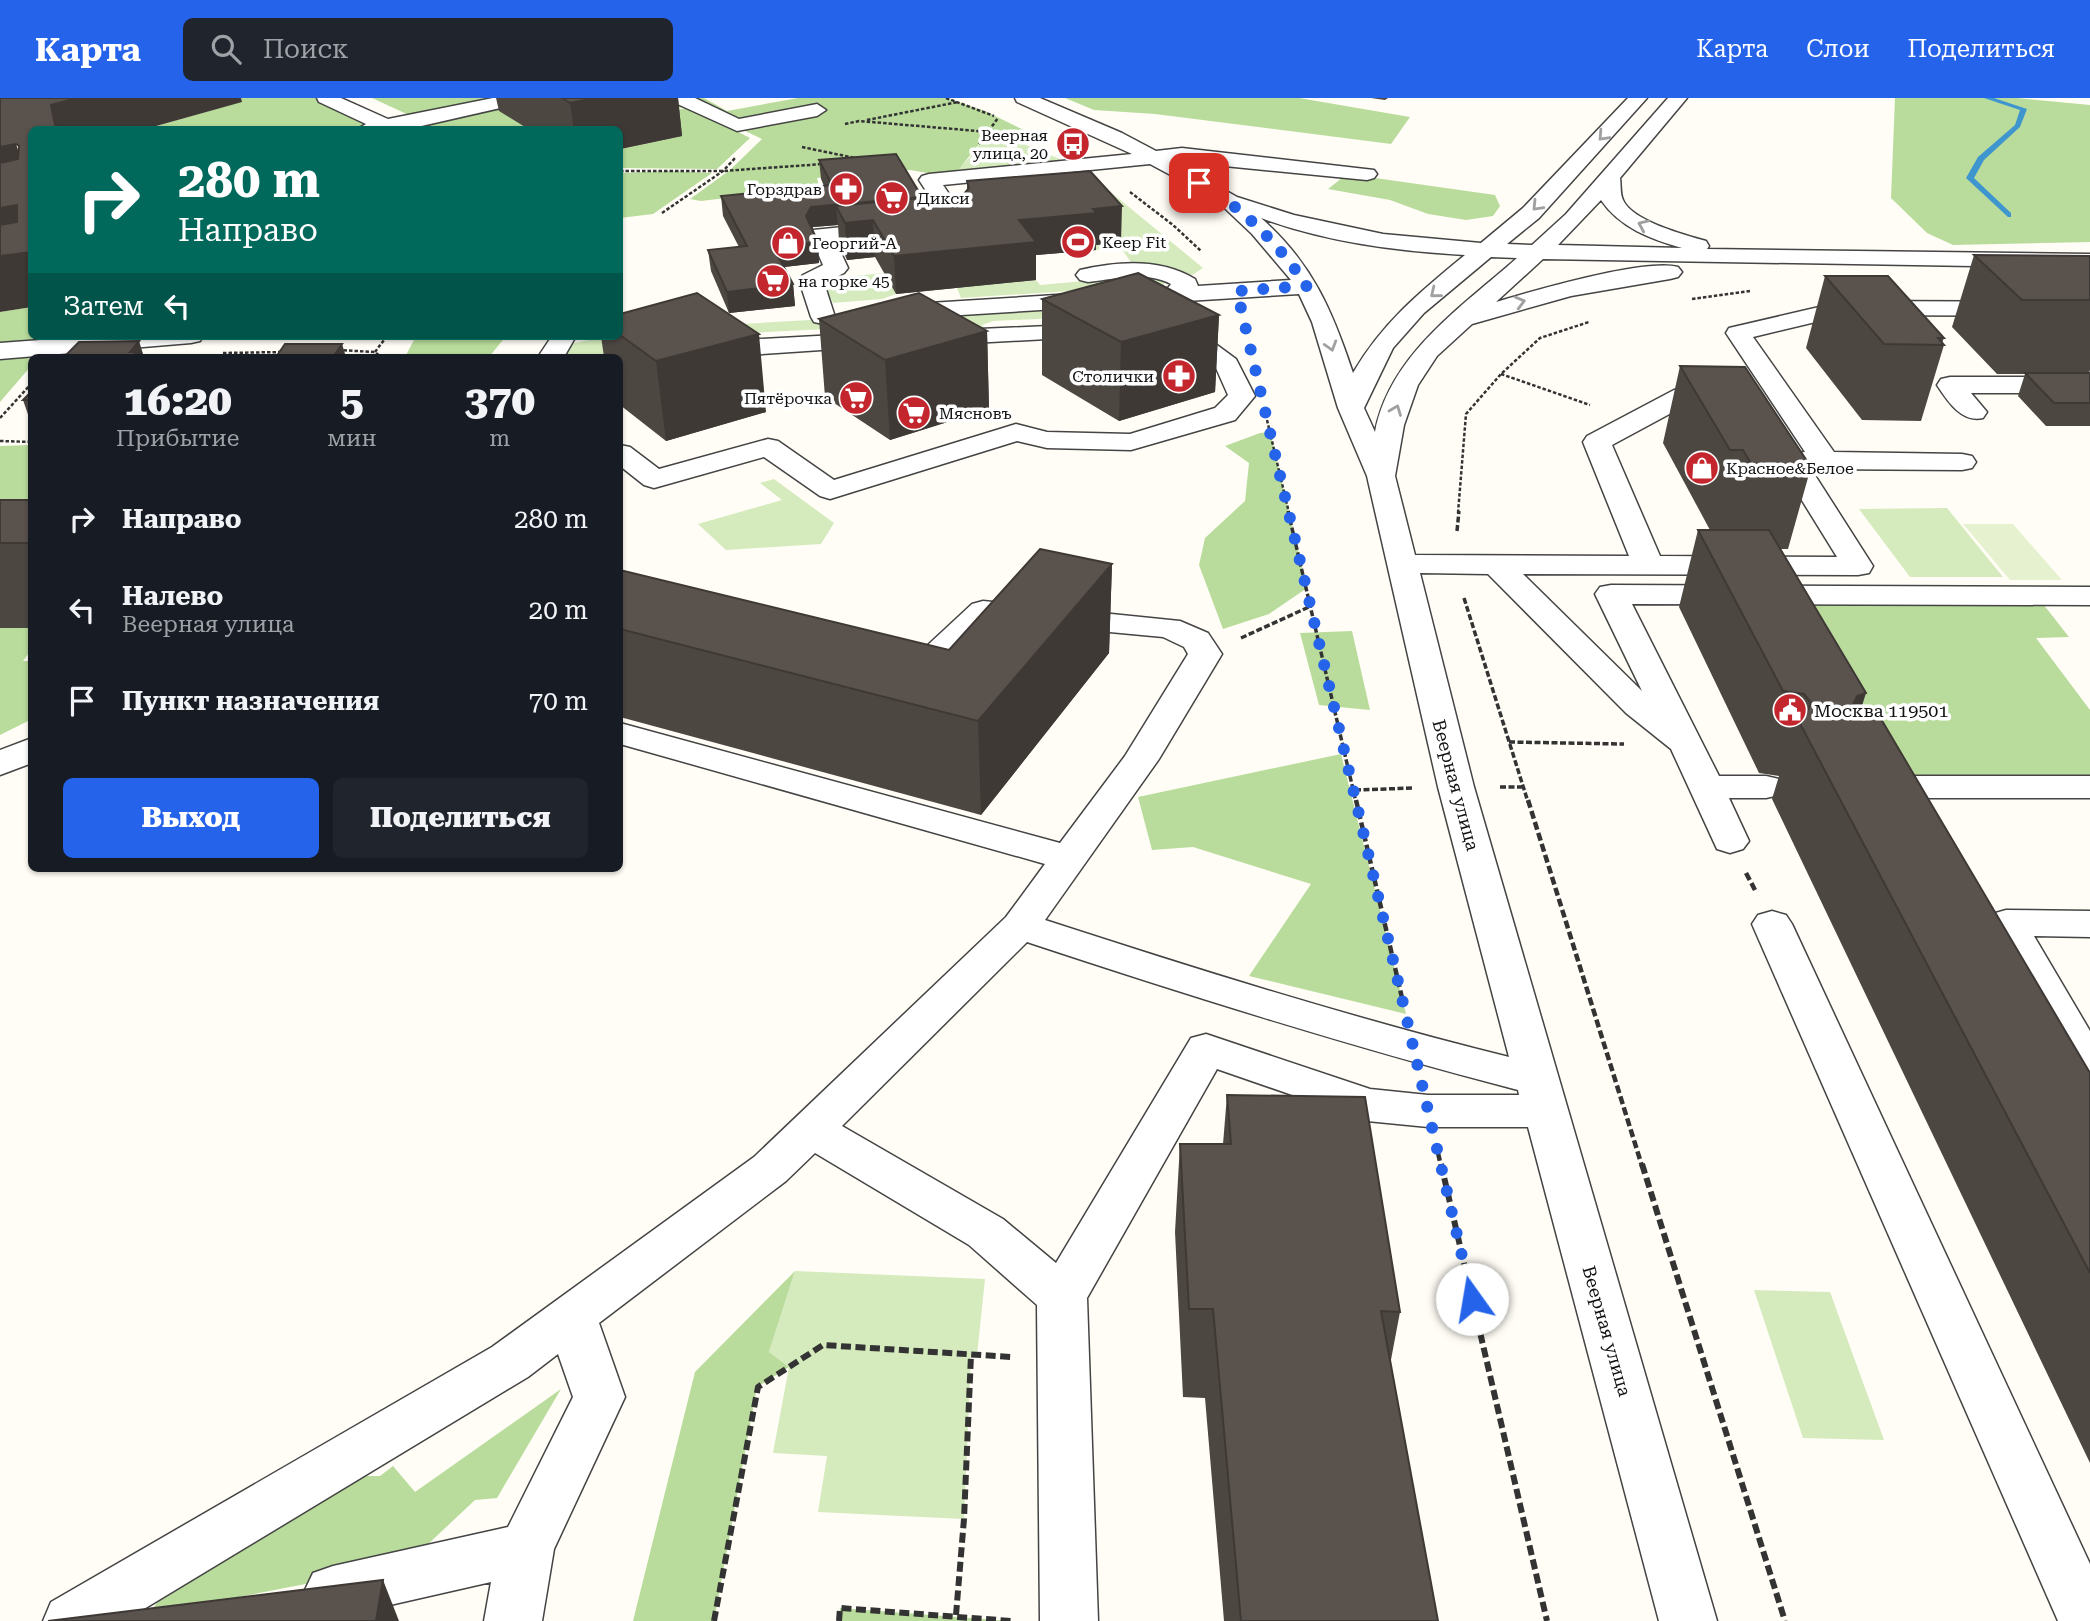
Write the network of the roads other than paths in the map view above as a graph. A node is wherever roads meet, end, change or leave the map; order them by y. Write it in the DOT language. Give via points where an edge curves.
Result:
graph roads {
  1 [pos="327,98"];
  2 [pos="520,98"];
  3 [pos="1024,98"];
  4 [pos="1638,98"];
  5 [pos="1678,98"];
  6 [pos="687,102"];
  7 [pos="817,110"];
  8 [pos="662,111"];
  9 [pos="389,126"];
  10 [pos="395,126"];
  11 [pos="1154,157"];
  12 [pos="1367,174"];
  13 [pos="1610,178"];
  14 [pos="1222,195"];
  15 [pos="1487,249"];
  16 [pos="1538,251"];
  17 [pos="1755,257"];
  18 [pos="1857,258"];
  19 [pos="2089,262"];
  20 [pos="1062,278"];
  21 [pos="1307,286"];
  22 [pos="1170,295"];
  23 [pos="2090,309"];
  24 [pos="877,314"];
  25 [pos="849,316"];
  26 [pos="823,317"];
  27 [pos="796,319"];
  28 [pos="1455,324"];
  29 [pos="140,340"];
  30 [pos="0,351"];
  31 [pos="623,362"];
  32 [pos="2090,384"];
  33 [pos="1780,397"];
  34 [pos="1351,408"];
  35 [pos="1974,412"];
  36 [pos="623,455"];
  37 [pos="1825,460"];
  38 [pos="1962,462"];
  39 [pos="1381,476"];
  40 [pos="1403,564"];
  41 [pos="1496,564"];
  42 [pos="1648,564"];
  43 [pos="1705,566"];
  44 [pos="1719,594"];
  45 [pos="2090,596"];
  46 [pos="881,676"];
  47 [pos="623,734"];
  48 [pos="1686,744"];
  49 [pos="28,751"];
  50 [pos="0,764"];
  51 [pos="1704,787"];
  52 [pos="1766,787"];
  53 [pos="2090,787"];
  54 [pos="1846,788"];
  55 [pos="1730,841"];
  56 [pos="1069,858"];
  57 [pos="1772,924"];
  58 [pos="2090,924"];
  59 [pos="1020,926"];
  60 [pos="2090,1068"];
  61 [pos="1541,1095"];
  62 [pos="810,1129"];
  63 [pos="1062,1297"];
  64 [pos="571,1316"];
  65 [pos="526,1548"];
  66 [pos="289,1602"];
  67 [pos="82,1615"];
  68 [pos="177,1621"];
  69 [pos="513,1621"];
  70 [pos="1069,1621"];
  71 [pos="1688,1621"];
  72 [pos="2087,1621"];
  1 -- 9 [label="street"];
  2 -- 10 [label="street"];
  3 -- 11 [label="street, Веерная улица" via="1068,114"];
  4 -- 15 [label="street, one-way" via="1531,213"];
  5 -- 13 [label="street"];
  6 -- 7 [label="street" via="737,125"];
  6 -- 8 [label="street"];
  11 -- 12 [label="street" via="1182,154"];
  11 -- 14 [label="street, Веерная улица"];
  11 -- 26 [label="street" via="929,180 957,222 821,235 836,268 811,280"];
  13 -- 16 [label="street"];
  17 -- 13 [label="street, one-way" via="1687,243 1630,219 1612,198"];
  14 -- 15 [label="street" via="1302,224 1353,236"];
  14 -- 21 [label="street, Веерная улица" via="1292,263"];
  15 -- 16 [label="street"];
  15 -- 34 [label="street, one-way" via="1415,309 1382,345"];
  16 -- 17 [label="street"];
  16 -- 28 [label="street"];
  17 -- 18 [label="street"];
  18 -- 19 [label="street"];
  28 -- 18 [label="street, one-way" via="1516,302 1652,274"];
  20 -- 22 [label="street" via="1151,269 1175,275 1187,284"];
  21 -- 22 [label="street"];
  21 -- 34 [label="street, Веерная улица, one-way" via="1324,322"];
  22 -- 24 [label="street"];
  23 -- 33 [label="street" via="1844,308 1738,333"];
  25 -- 26 [label="street"];
  26 -- 27 [label="street"];
  39 -- 28 [label="street, one-way" via="1390,425 1405,385 1427,351"];
  29 -- 30 [label="street"];
  31 -- 36 [label="street" via="704,350 1182,331 1227,364 1242,396 1225,414 1131,442 1047,440 1016,432 830,490 768,447 654,480"];
  32 -- 35 [label="street" via="1950,385"];
  33 -- 37 [label="street"];
  33 -- 42 [label="street" via="1683,396 1597,442"];
  34 -- 39 [label="street, Веерная улица"];
  37 -- 38 [label="street"];
  37 -- 43 [label="street" via="1791,460 1858,566"];
  39 -- 40 [label="street, Веерная улица"];
  40 -- 41 [label="street"];
  40 -- 61 [label="street, Веерная улица" via="1455,787"];
  41 -- 42 [label="street"];
  41 -- 48 [label="street" via="1638,706"];
  42 -- 43 [label="street"];
  43 -- 44 [label="street"];
  44 -- 45 [label="street"];
  44 -- 48 [label="street" via="1611,594"];
  46 -- 56 [label="street" via="907,682 983,611 1169,628 1196,640 1205,654 1141,759"];
  47 -- 56 [label="street"];
  48 -- 51 [label="street"];
  49 -- 50 [label="street"];
  51 -- 52 [label="street"];
  51 -- 55 [label="street"];
  53 -- 54 [label="street"];
  56 -- 59 [label="street"];
  57 -- 72 [label="street"];
  58 -- 60 [label="street" via="2006,923"];
  59 -- 61 [label="street" via="1413,1048"];
  59 -- 62 [label="street"];
  61 -- 63 [label="street" via="1428,1111 1367,1105 1206,1049"];
  61 -- 71 [label="street, Веерная улица"];
  62 -- 63 [label="street" via="986,1232"];
  62 -- 64 [label="street" via="770,1169"];
  63 -- 70 [label="street"];
  64 -- 65 [label="street" via="598,1397"];
  64 -- 67 [label="street" via="510,1362"];
  65 -- 66 [label="street"];
  65 -- 69 [label="street"];
  67 -- 68 [label="street"];
}
